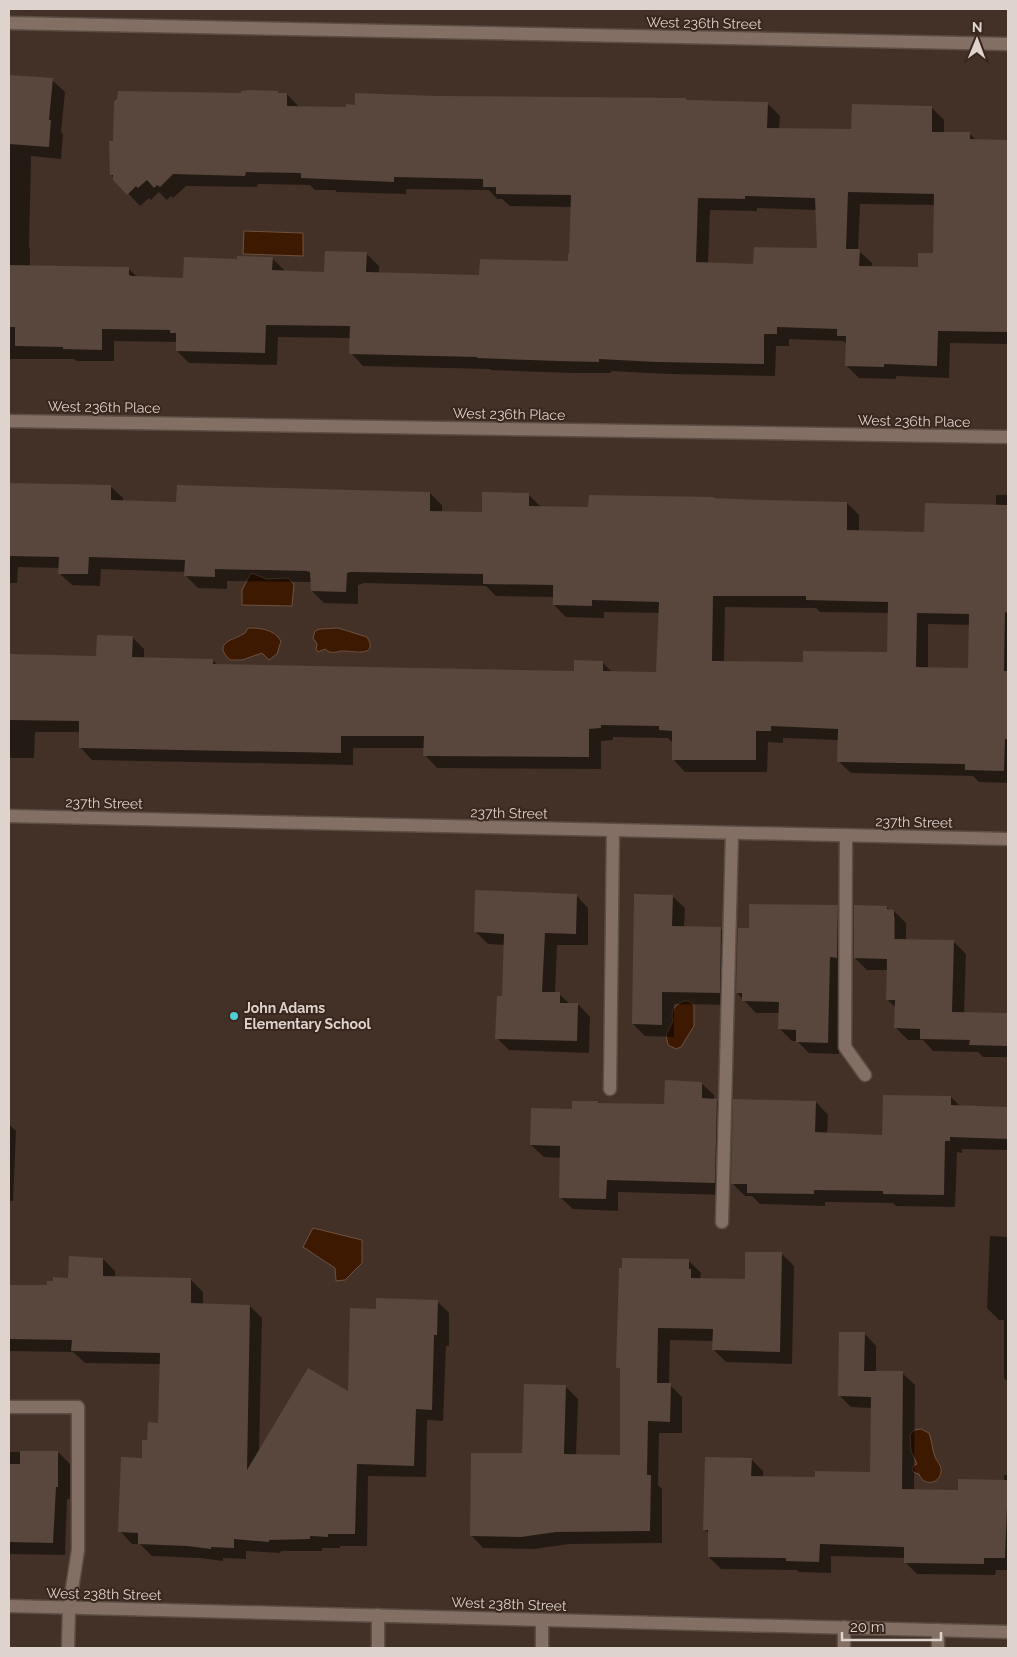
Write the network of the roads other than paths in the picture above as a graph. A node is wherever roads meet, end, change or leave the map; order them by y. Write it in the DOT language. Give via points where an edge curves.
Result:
graph roads {
  1 [pos="9,23"];
  2 [pos="1008,44"];
  3 [pos="9,421"];
  4 [pos="1008,437"];
  5 [pos="9,816"];
  6 [pos="613,830"];
  7 [pos="732,833"];
  8 [pos="846,835"];
  9 [pos="1008,839"];
  10 [pos="865,1074"];
  11 [pos="610,1089"];
  12 [pos="722,1222"];
  13 [pos="9,1407"];
  14 [pos="9,1606"];
  15 [pos="69,1608"];
  16 [pos="378,1616"];
  17 [pos="542,1620"];
  18 [pos="844,1627"];
  19 [pos="938,1630"];
  20 [pos="1008,1632"];
  21 [pos="68,1648"];
  22 [pos="378,1648"];
  23 [pos="542,1648"];
  24 [pos="844,1648"];
  25 [pos="938,1648"];
  1 -- 2 [label="street, West 236th Street"];
  3 -- 4 [label="street, West 236th Place"];
  5 -- 6 [label="street, 237th Street"];
  6 -- 7 [label="street, 237th Street"];
  6 -- 11 [label="street"];
  7 -- 8 [label="street, 237th Street"];
  7 -- 12 [label="street"];
  8 -- 9 [label="street, 237th Street"];
  8 -- 10 [label="street" via="845,1047"];
  13 -- 15 [label="street" via="78,1407 78,1550"];
  14 -- 15 [label="street, West 238th Street"];
  15 -- 16 [label="street, West 238th Street"];
  15 -- 21 [label="street"];
  16 -- 17 [label="street, West 238th Street"];
  16 -- 22 [label="street"];
  17 -- 18 [label="street, West 238th Street"];
  17 -- 23 [label="street"];
  18 -- 19 [label="street, West 238th Street"];
  18 -- 24 [label="street"];
  19 -- 20 [label="street, West 238th Street"];
  19 -- 25 [label="street"];
}
